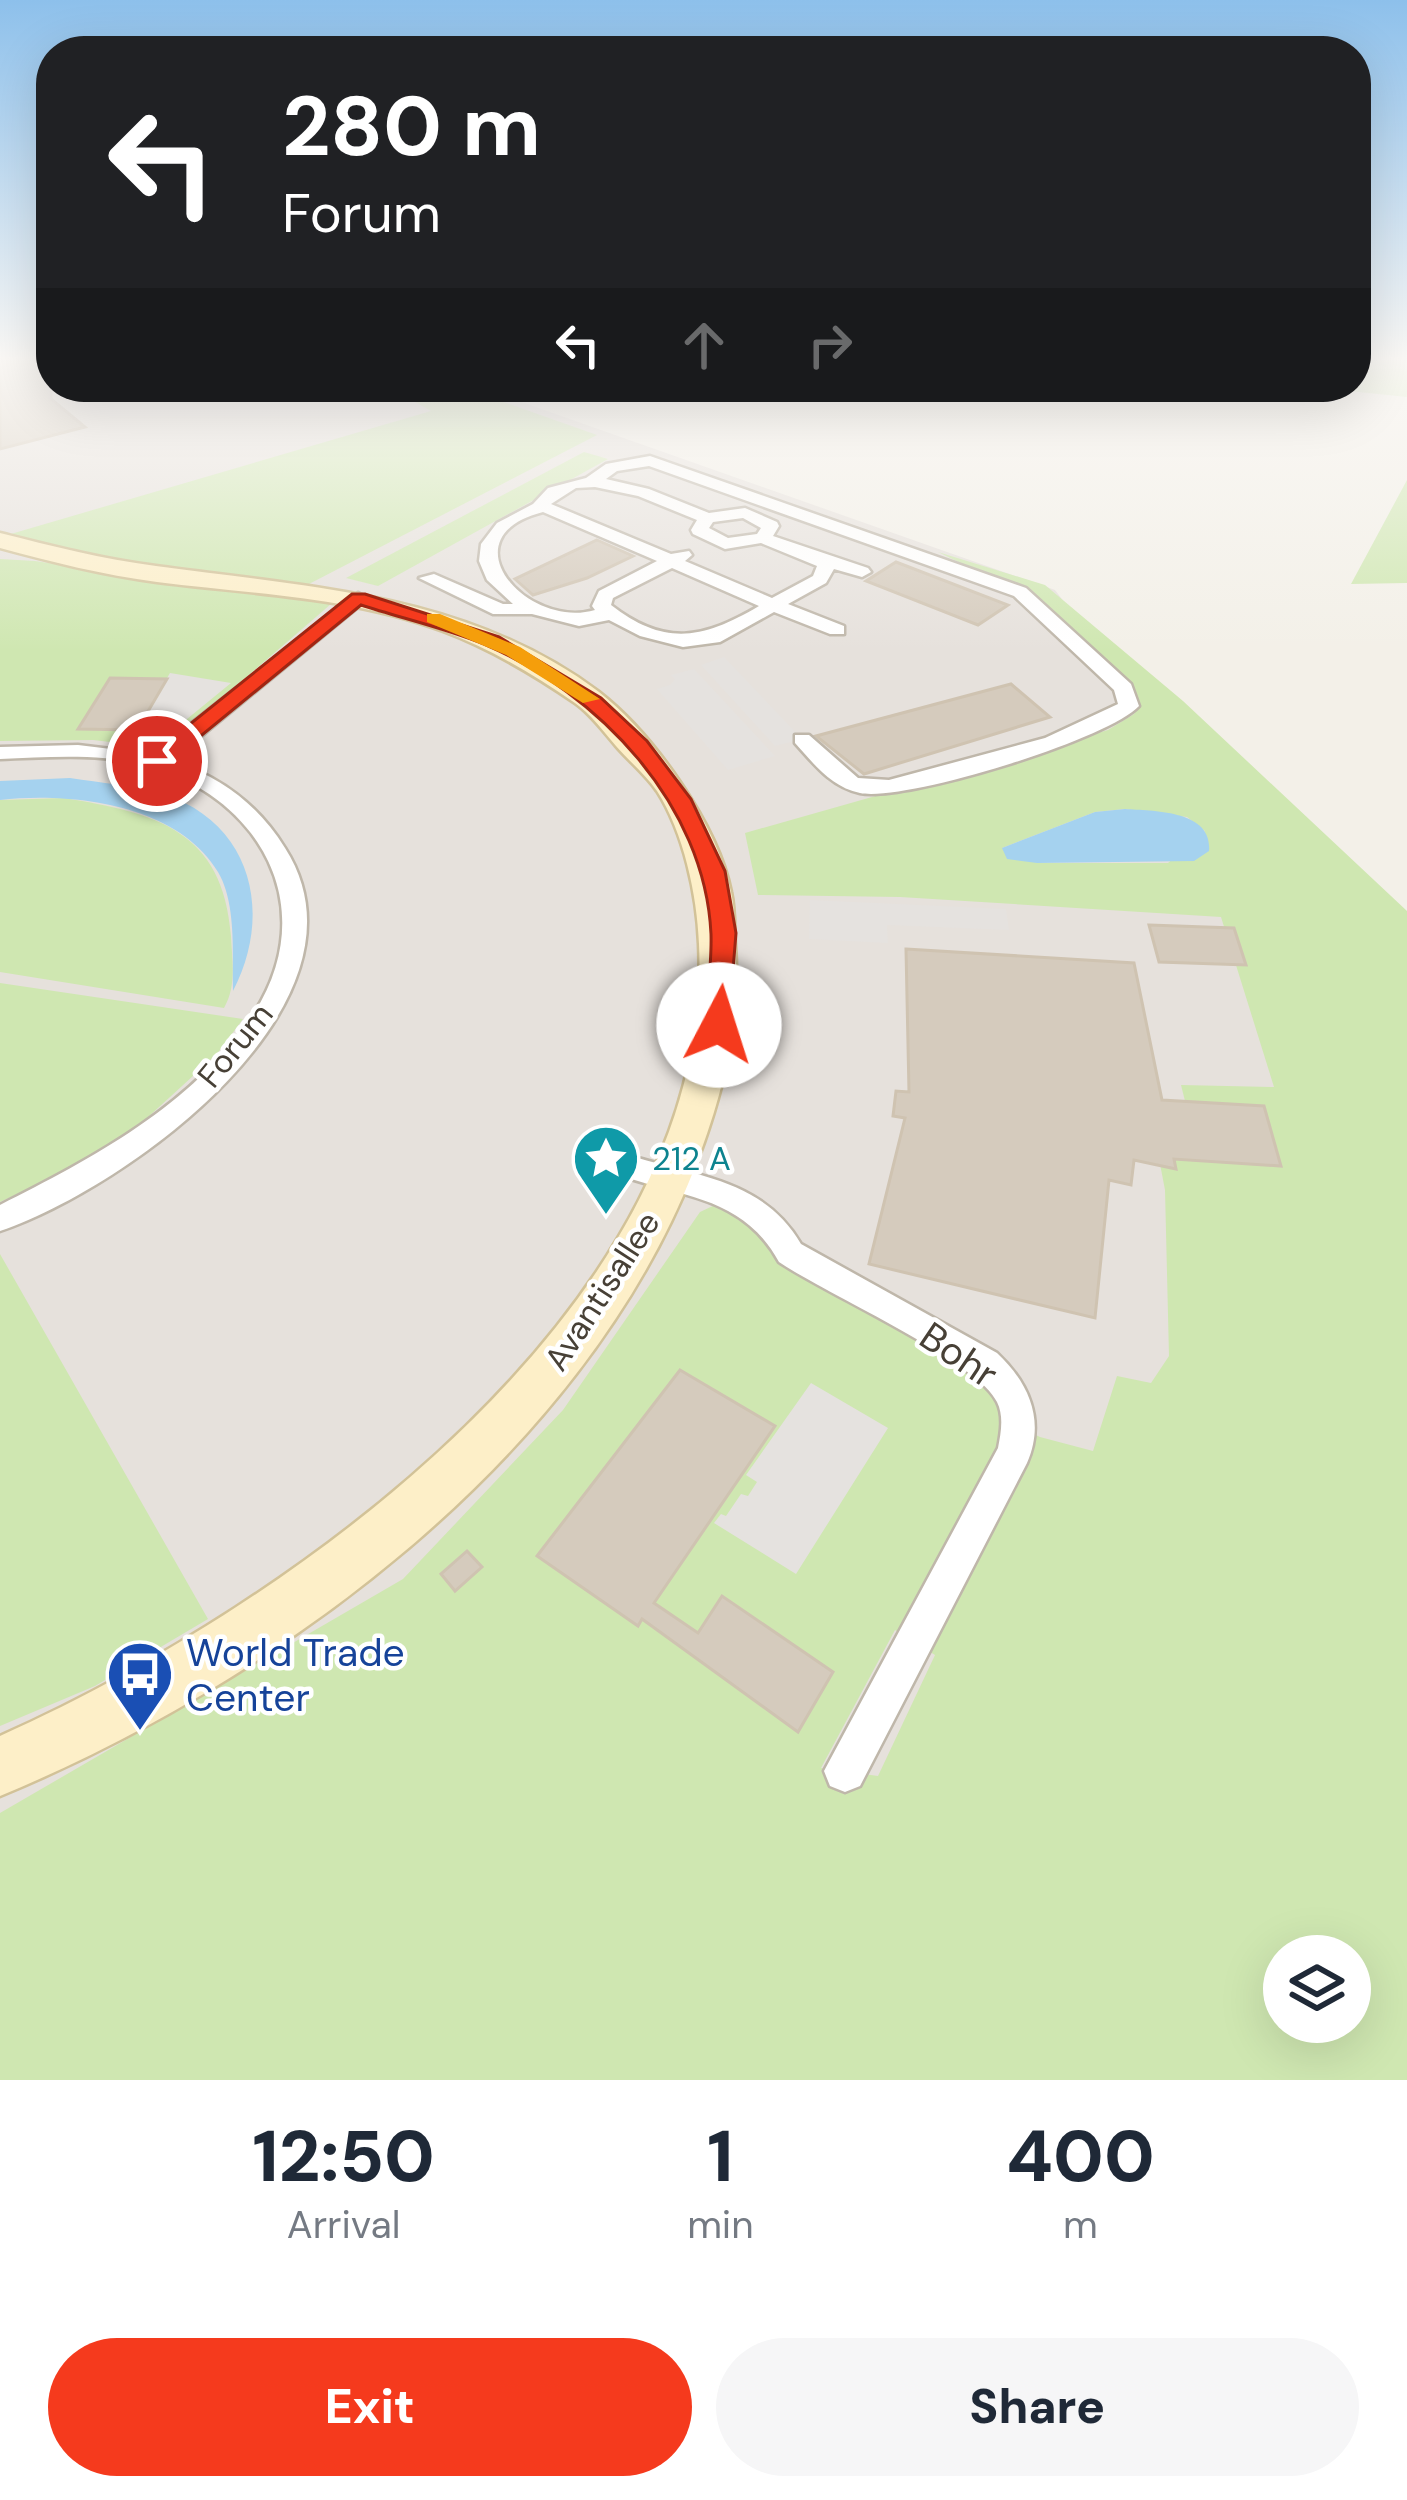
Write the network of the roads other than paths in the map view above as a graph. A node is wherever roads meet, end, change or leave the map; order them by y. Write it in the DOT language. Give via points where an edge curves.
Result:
graph roads {
  1 [pos="590,482"];
  2 [pos="737,503"];
  3 [pos="539,507"];
  4 [pos="707,518"];
  5 [pos="763,538"];
  6 [pos="0,540"];
  7 [pos="712,541"];
  8 [pos="671,561"];
  9 [pos="428,578"];
  10 [pos="358,598"];
  11 [pos="773,604"];
  12 [pos="535,608"];
  13 [pos="608,613"];
  14 [pos="837,630"];
  15 [pos="715,638"];
  16 [pos="738,649"];
  17 [pos="802,739"];
  18 [pos="0,753"];
  19 [pos="157,761"];
  20 [pos="654,1174"];
  21 [pos="0,1219"];
  22 [pos="0,1766"];
  23 [pos="845,1771"];
  1 -- 2 [label="street" via="618,465 650,461"];
  1 -- 3 [label="street" via="566,487"];
  1 -- 4 [label="street"];
  2 -- 4 [label="street"];
  2 -- 5 [label="street" via="766,520 770,533"];
  2 -- 17 [label="street" via="1020,592 1124,688 1129,706 1076,733 863,791"];
  3 -- 8 [label="street"];
  3 -- 12 [label="street" via="509,521 486,554 494,580"];
  4 -- 7 [label="street" via="699,530"];
  5 -- 7 [label="street"];
  5 -- 11 [label="street" via="838,567"];
  6 -- 10 [label="street, Avantisallee" via="102,565"];
  7 -- 8 [label="street"];
  8 -- 11 [label="street"];
  8 -- 13 [label="street" via="605,595"];
  9 -- 12 [label="street" via="500,610"];
  10 -- 19 [label="street"];
  10 -- 20 [label="street, Avantisallee" via="470,630 554,675 616,722 680,799 713,871 724,966 709,1074"];
  11 -- 14 [label="street"];
  11 -- 15 [label="street"];
  12 -- 13 [label="street" via="581,620"];
  13 -- 15 [label="street" via="677,644"];
  15 -- 16 [label="street"];
  18 -- 19 [label="street, Forum"];
  19 -- 21 [label="street, Forum" via="230,797 283,855 296,930 285,972 266,1015 156,1131"];
  20 -- 22 [label="street, Avantisallee" via="613,1281 551,1374 445,1481 304,1590 175,1674"];
  20 -- 23 [label="street, Bohr" via="760,1211 790,1252 985,1363 1018,1404 1016,1450"];
}
